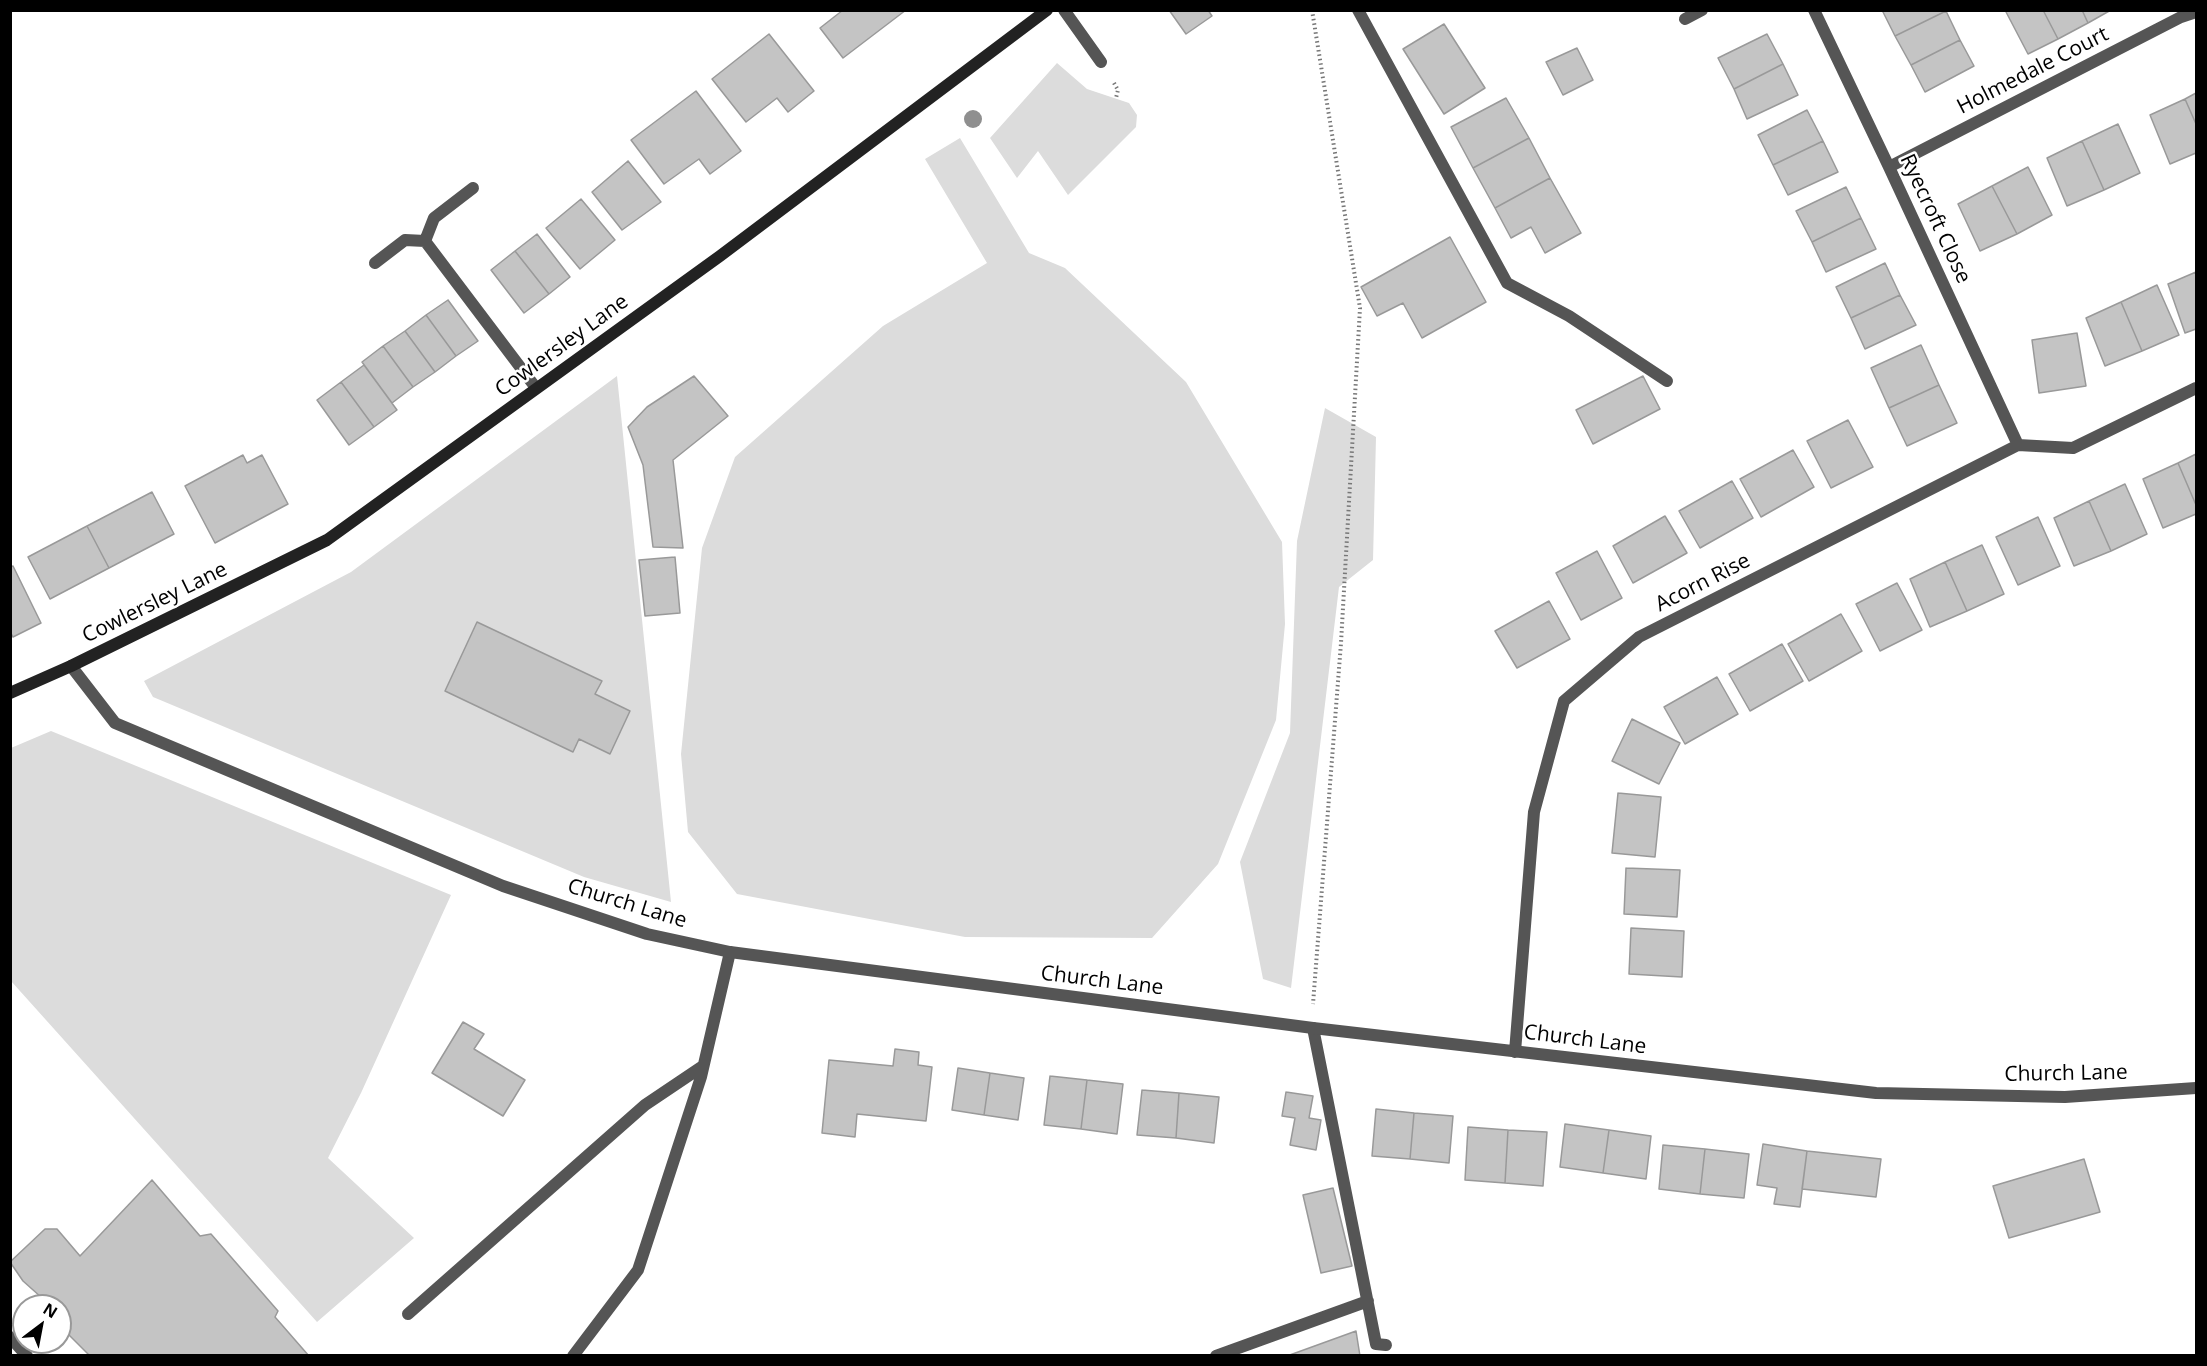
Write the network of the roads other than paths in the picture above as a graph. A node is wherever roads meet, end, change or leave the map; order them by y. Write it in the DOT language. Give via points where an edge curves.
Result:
graph roads {
  1 [pos="1047,10"];
  2 [pos="1064,10"];
  3 [pos="1358,10"];
  4 [pos="1702,10"];
  5 [pos="1814,10"];
  6 [pos="2196,12"];
  7 [pos="1685,19"];
  8 [pos="1101,62"];
  9 [pos="1889,167"];
  10 [pos="473,188"];
  11 [pos="425,241"];
  12 [pos="375,263"];
  13 [pos="1666,381"];
  14 [pos="536,388"];
  15 [pos="2196,388"];
  16 [pos="2018,445"];
  17 [pos="71,666"];
  18 [pos="10,693"];
  19 [pos="730,952"];
  20 [pos="1313,1028"];
  21 [pos="1515,1052"];
  22 [pos="703,1066"];
  23 [pos="2196,1088"];
  24 [pos="1368,1301"];
  25 [pos="408,1314"];
  26 [pos="10,1337"];
  27 [pos="1386,1345"];
  28 [pos="27,1356"];
  29 [pos="573,1356"];
  30 [pos="1216,1356"];
  1 -- 14 [label="street, Cowlersley Lane" via="720,256"];
  2 -- 8 [label="street"];
  3 -- 13 [label="street" via="1507,283 1569,316"];
  4 -- 7 [label="street"];
  5 -- 9 [label="street, Ryecroft Close"];
  6 -- 9 [label="street, Holmedale Court"];
  9 -- 16 [label="street, Ryecroft Close"];
  10 -- 11 [label="street" via="434,218"];
  11 -- 12 [label="street" via="405,240"];
  11 -- 14 [label="street"];
  14 -- 17 [label="street, Cowlersley Lane" via="327,540"];
  15 -- 16 [label="street, Acorn Rise" via="2073,448"];
  16 -- 21 [label="street, Acorn Rise" via="1639,637 1564,701 1534,812"];
  17 -- 18 [label="street, Cowlersley Lane"];
  17 -- 19 [label="street, Church Lane" via="115,723 503,885 647,934"];
  19 -- 20 [label="street, Church Lane"];
  19 -- 22 [label="street"];
  20 -- 21 [label="street, Church Lane"];
  20 -- 24 [label="street"];
  21 -- 23 [label="street, Church Lane" via="1875,1093 2065,1097"];
  22 -- 25 [label="street" via="645,1105"];
  22 -- 29 [label="street" via="638,1270"];
  24 -- 27 [label="street" via="1376,1344"];
  24 -- 30 [label="street"];
  26 -- 28 [label="street"];
}
